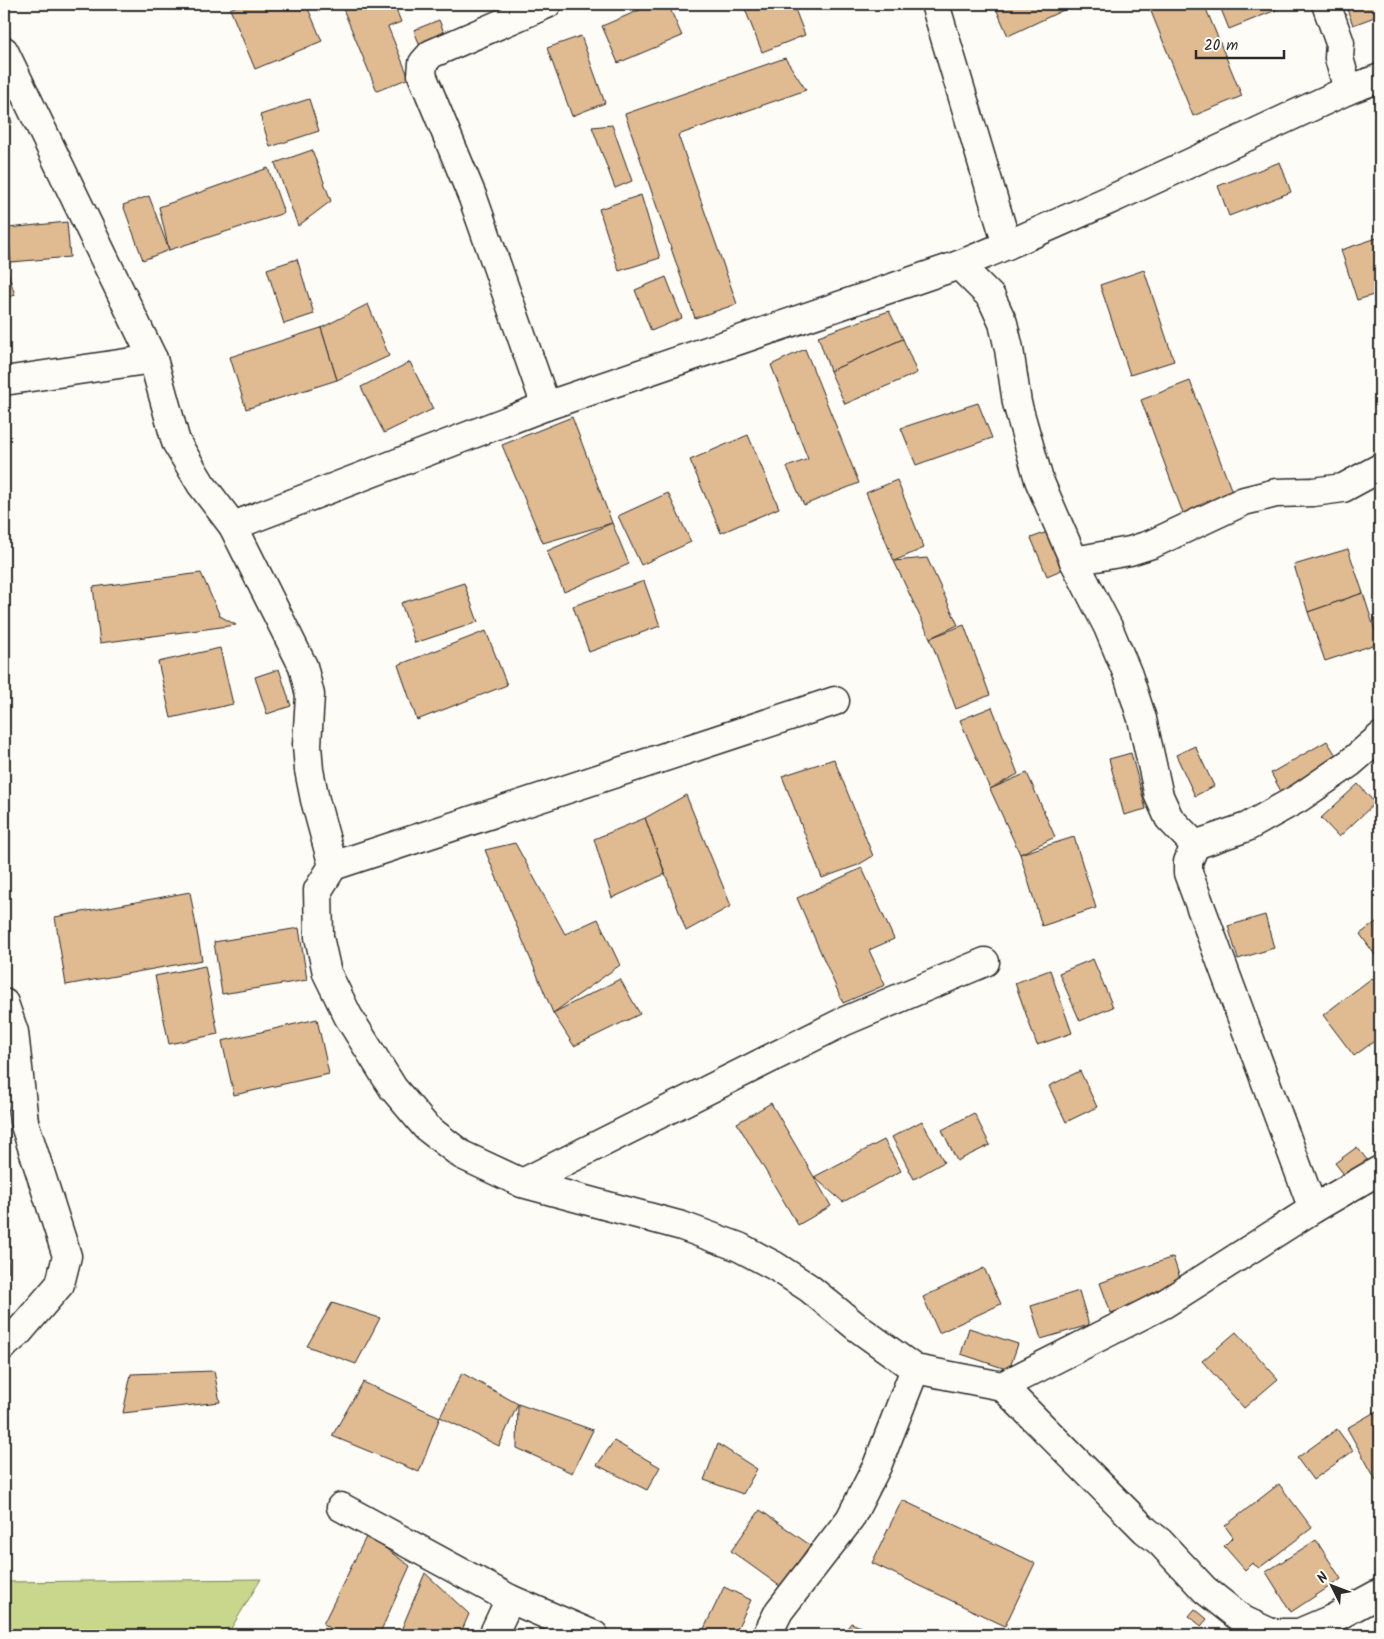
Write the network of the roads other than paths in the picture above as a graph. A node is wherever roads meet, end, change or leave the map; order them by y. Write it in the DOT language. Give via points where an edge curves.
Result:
graph roads {
  1 [pos="547,4"];
  2 [pos="935,4"];
  3 [pos="1326,4"];
  4 [pos="4,51"];
  5 [pos="1380,78"];
  6 [pos="1348,90"];
  7 [pos="1007,245"];
  8 [pos="959,265"];
  9 [pos="153,359"];
  10 [pos="4,381"];
  11 [pos="546,406"];
  12 [pos="1380,468"];
  13 [pos="233,526"];
  14 [pos="1074,561"];
  15 [pos="835,701"];
  16 [pos="1380,737"];
  17 [pos="1195,844"];
  18 [pos="333,866"];
  19 [pos="985,962"];
  20 [pos="4,1003"];
  21 [pos="1380,1170"];
  22 [pos="522,1182"];
  23 [pos="1312,1209"];
  24 [pos="4,1345"];
  25 [pos="915,1369"];
  26 [pos="1002,1386"];
  27 [pos="342,1507"];
  28 [pos="1380,1593"];
  29 [pos="510,1599"];
  30 [pos="493,1635"];
  31 [pos="594,1635"];
  32 [pos="768,1635"];
  1 -- 11 [label="street" via="431,54 423,63 422,75 473,198"];
  2 -- 7 [label="street"];
  3 -- 6 [label="street" via="1336,26 1339,58"];
  4 -- 9 [label="street"];
  5 -- 6 [label="street"];
  6 -- 7 [label="street"];
  7 -- 8 [label="street"];
  8 -- 11 [label="street"];
  8 -- 14 [label="street" via="991,297 1003,322 1017,403 1039,480"];
  9 -- 10 [label="street"];
  9 -- 13 [label="street" via="176,442 201,484"];
  11 -- 13 [label="street"];
  12 -- 14 [label="street" via="1343,488 1276,493 1244,501 1152,544"];
  13 -- 18 [label="street" via="303,666 310,695 309,770"];
  14 -- 17 [label="street" via="1128,674 1159,796 1169,818"];
  15 -- 18 [label="street"];
  16 -- 17 [label="street" via="1350,763 1299,798 1247,827"];
  17 -- 23 [label="street" via="1188,862 1188,873"];
  18 -- 22 [label="street" via="318,890 319,938 327,973 348,1016 393,1088 426,1127 462,1154"];
  19 -- 22 [label="street" via="845,1021"];
  20 -- 24 [label="street" via="14,1032 24,1122 67,1256 60,1284"];
  21 -- 23 [label="street"];
  22 -- 25 [label="street" via="682,1226 739,1247 809,1288"];
  23 -- 26 [label="street" via="1164,1304"];
  25 -- 26 [label="street"];
  25 -- 32 [label="street" via="876,1466 850,1519 779,1611"];
  26 -- 28 [label="street" via="1205,1590 1242,1620 1271,1634 1300,1633"];
  27 -- 29 [label="street"];
  29 -- 30 [label="street"];
  29 -- 31 [label="street"];
}
